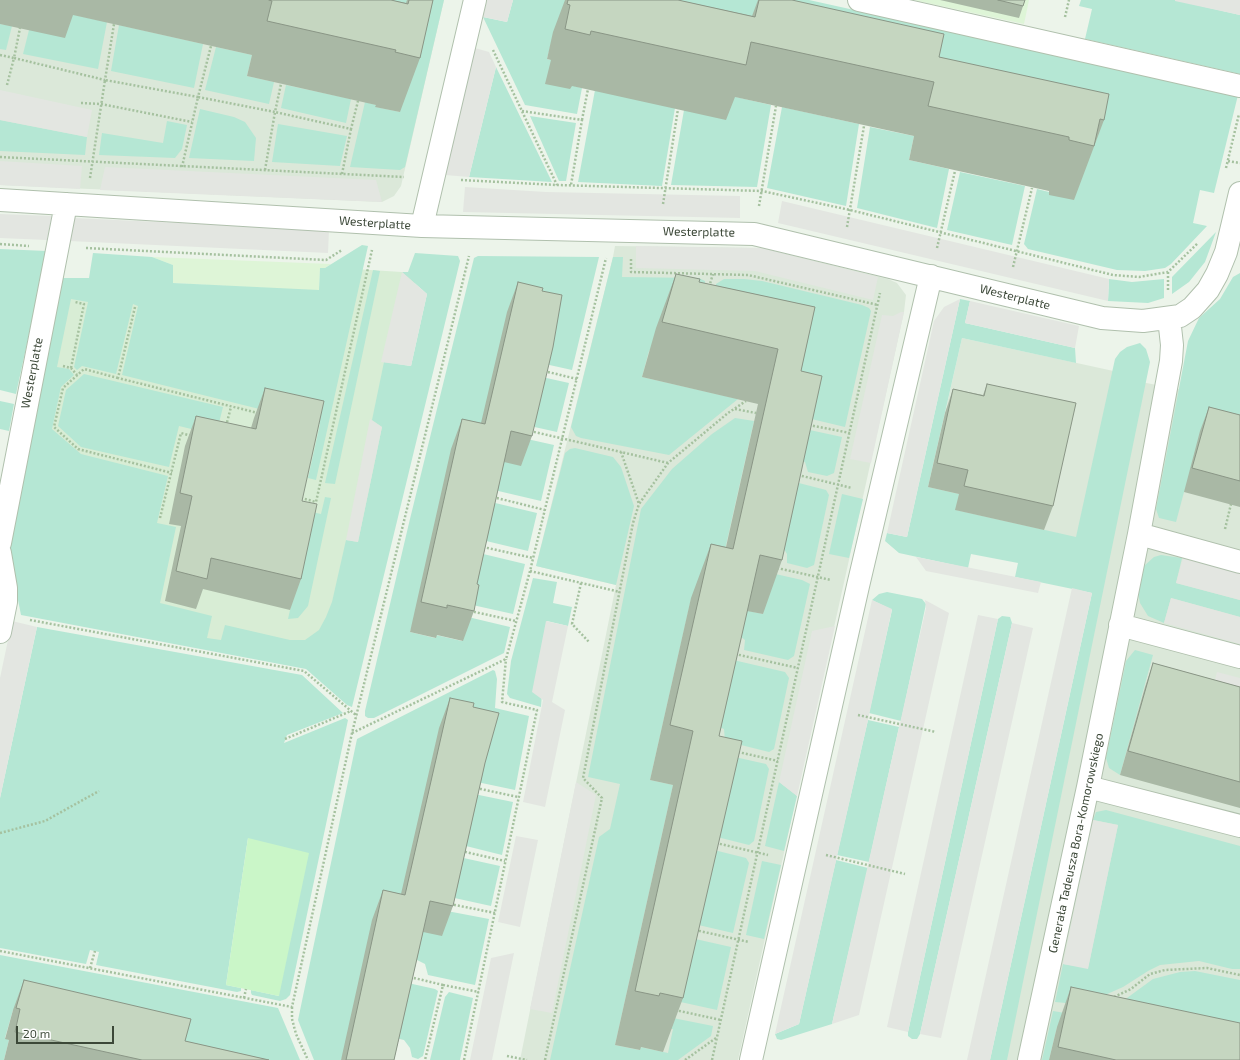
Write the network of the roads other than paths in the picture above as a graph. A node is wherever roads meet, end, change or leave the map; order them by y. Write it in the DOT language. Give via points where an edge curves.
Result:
graph roads {
  1 [pos="475,0"];
  2 [pos="859,0"];
  3 [pos="1240,86"];
  4 [pos="1240,193"];
  5 [pos="0,200"];
  6 [pos="76,205"];
  7 [pos="422,226"];
  8 [pos="931,276"];
  9 [pos="1169,318"];
  10 [pos="1138,534"];
  11 [pos="0,543"];
  12 [pos="0,553"];
  13 [pos="1240,562"];
  14 [pos="2,624"];
  15 [pos="1120,625"];
  16 [pos="1240,657"];
  17 [pos="1088,787"];
  18 [pos="1240,826"];
  19 [pos="751,1060"];
  20 [pos="1029,1060"];
  1 -- 7 [label="street"];
  2 -- 3 [label="street"];
  4 -- 9 [label="street, Westerplatte" via="1226,252 1208,290 1192,308 1180,316"];
  5 -- 6 [label="street, Westerplatte"];
  6 -- 7 [label="street, Westerplatte"];
  6 -- 11 [label="street, Westerplatte" via="57,247"];
  7 -- 8 [label="street, Westerplatte" via="754,234"];
  8 -- 9 [label="street, Westerplatte" via="1102,318 1143,321"];
  8 -- 19 [label="street"];
  9 -- 10 [label="street, Generała Tadeusza Bora-Komorowskiego" via="1171,361"];
  10 -- 13 [label="street"];
  10 -- 15 [label="street, Generała Tadeusza Bora-Komorowskiego"];
  12 -- 14 [label="street" via="6,588"];
  15 -- 16 [label="street"];
  15 -- 17 [label="street, Generała Tadeusza Bora-Komorowskiego"];
  17 -- 18 [label="street"];
  17 -- 20 [label="street, Generała Tadeusza Bora-Komorowskiego"];
}
